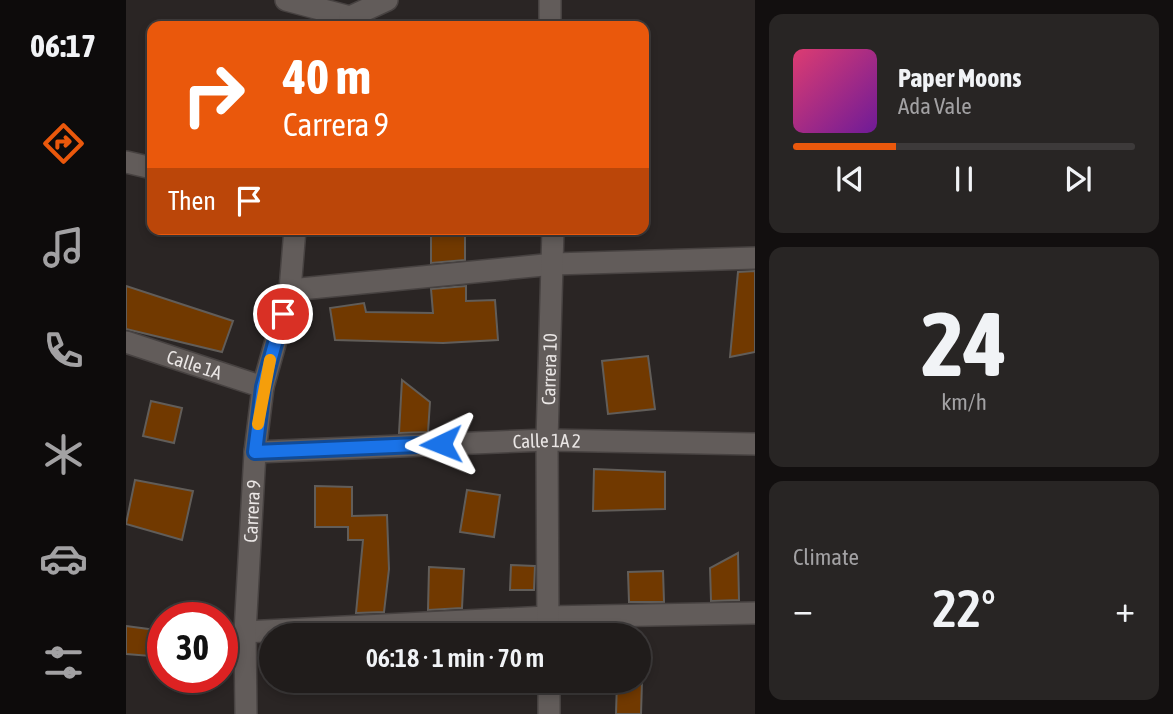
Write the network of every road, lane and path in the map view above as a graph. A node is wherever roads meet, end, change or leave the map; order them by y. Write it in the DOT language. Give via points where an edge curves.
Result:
graph roads {
  1 [pos="286,0"];
  2 [pos="387,0"];
  3 [pos="550,0"];
  4 [pos="346,21"];
  5 [pos="351,21"];
  6 [pos="551,21"];
  7 [pos="126,162"];
  8 [pos="147,167"];
  9 [pos="295,235"];
  10 [pos="554,235"];
  11 [pos="755,258"];
  12 [pos="554,264"];
  13 [pos="290,290"];
  14 [pos="126,342"];
  15 [pos="263,387"];
  16 [pos="547,440"];
  17 [pos="755,444"];
  18 [pos="255,452"];
  19 [pos="755,612"];
  20 [pos="548,623"];
  21 [pos="592,623"];
  22 [pos="245,632"];
  23 [pos="259,632"];
  24 [pos="549,693"];
  25 [pos="246,714"];
  26 [pos="549,714"];
  1 -- 4 [label="street"];
  2 -- 5 [label="street"];
  3 -- 6 [label="street"];
  7 -- 8 [label="street"];
  9 -- 13 [label="street, Carrera 9"];
  10 -- 12 [label="street, Carrera 10"];
  11 -- 12 [label="street"];
  12 -- 13 [label="street"];
  12 -- 16 [label="street, Carrera 10"];
  13 -- 15 [label="street, Carrera 9"];
  14 -- 15 [label="street, Calle 1A"];
  15 -- 18 [label="street, Carrera 9"];
  16 -- 17 [label="street, Calle 1A 2"];
  16 -- 18 [label="street, Calle 1A 2"];
  16 -- 20 [label="street, Carrera 10"];
  18 -- 22 [label="street, Carrera 9"];
  19 -- 21 [label="street"];
  22 -- 23 [label="street"];
  22 -- 25 [label="street, Carrera 9"];
  24 -- 26 [label="street"];
}
